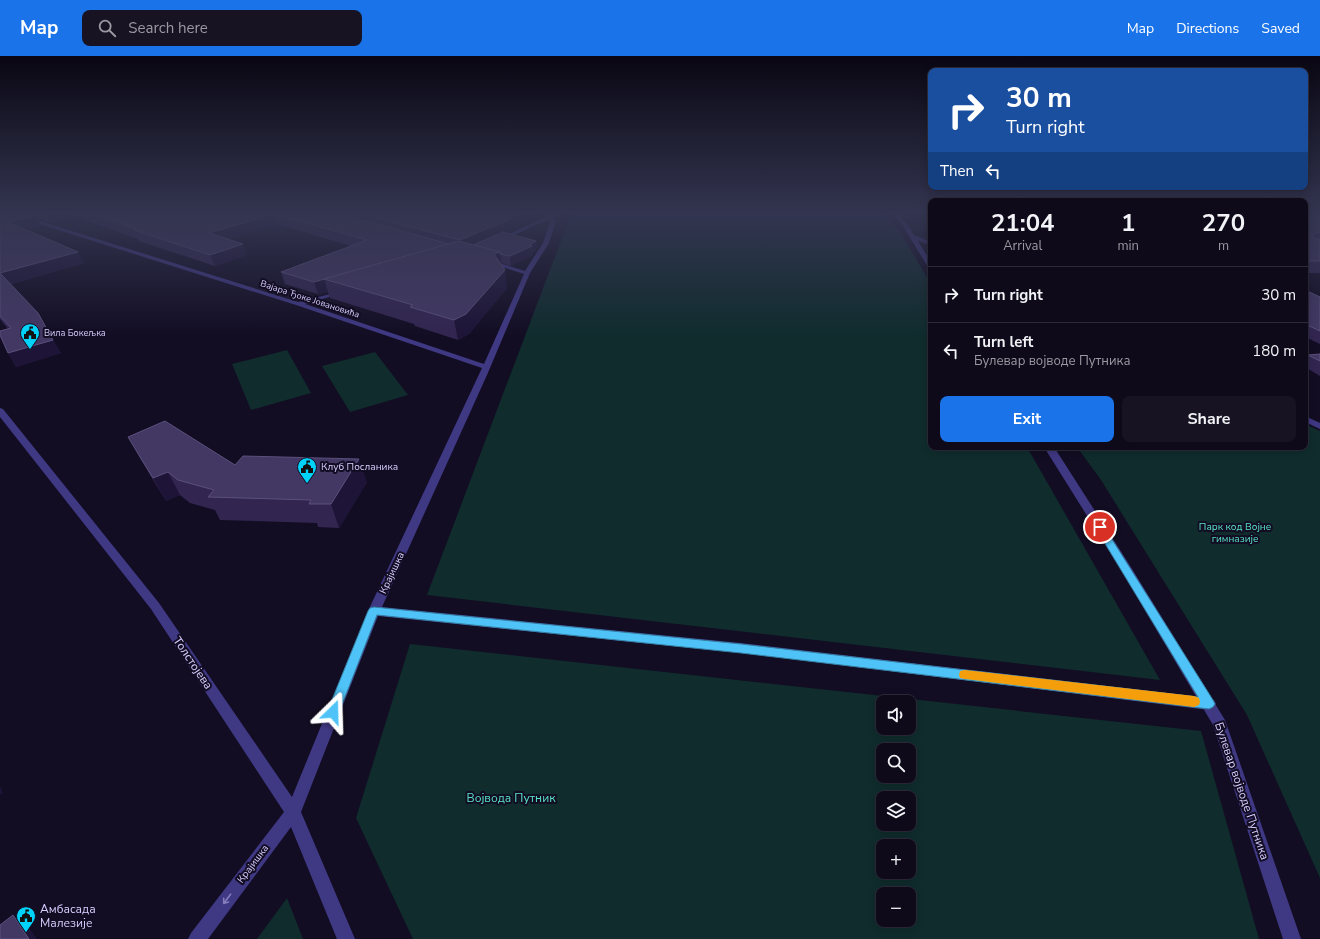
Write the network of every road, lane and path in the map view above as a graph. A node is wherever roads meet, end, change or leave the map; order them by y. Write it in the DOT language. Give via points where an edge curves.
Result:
graph roads {
  1 [pos="135,253"];
  2 [pos="539,253"];
  3 [pos="923,253"];
  4 [pos="485,261"];
  5 [pos="928,262"];
  6 [pos="527,273"];
  7 [pos="351,289"];
  8 [pos="298,304"];
  9 [pos="486,367"];
  10 [pos="0,411"];
  11 [pos="1308,420"];
  12 [pos="1320,426"];
  13 [pos="1051,450"];
  14 [pos="374,611"];
  15 [pos="1209,704"];
  16 [pos="293,812"];
  17 [pos="197,939"];
  18 [pos="346,939"];
  19 [pos="1292,939"];
  1 -- 8 [label="street, Вајара Ђоке Јовановића"];
  2 -- 6 [label="street, Крајишка"];
  3 -- 5 [label="street"];
  4 -- 6 [label="street"];
  6 -- 9 [label="street, Крајишка"];
  7 -- 8 [label="street"];
  8 -- 9 [label="street, Вајара Ђоке Јовановића"];
  9 -- 14 [label="street, Крајишка"];
  10 -- 16 [label="street, Толстојева" via="155,606"];
  11 -- 12 [label="street"];
  13 -- 15 [label="street, Булевар војводе Путника"];
  14 -- 15 [label="street" via="741,648"];
  14 -- 16 [label="street, Крајишка"];
  15 -- 19 [label="street, Булевар војводе Путника" via="1227,743"];
  16 -- 17 [label="street, Крајишка, one-way"];
  16 -- 18 [label="street, Толстојева"];
}
